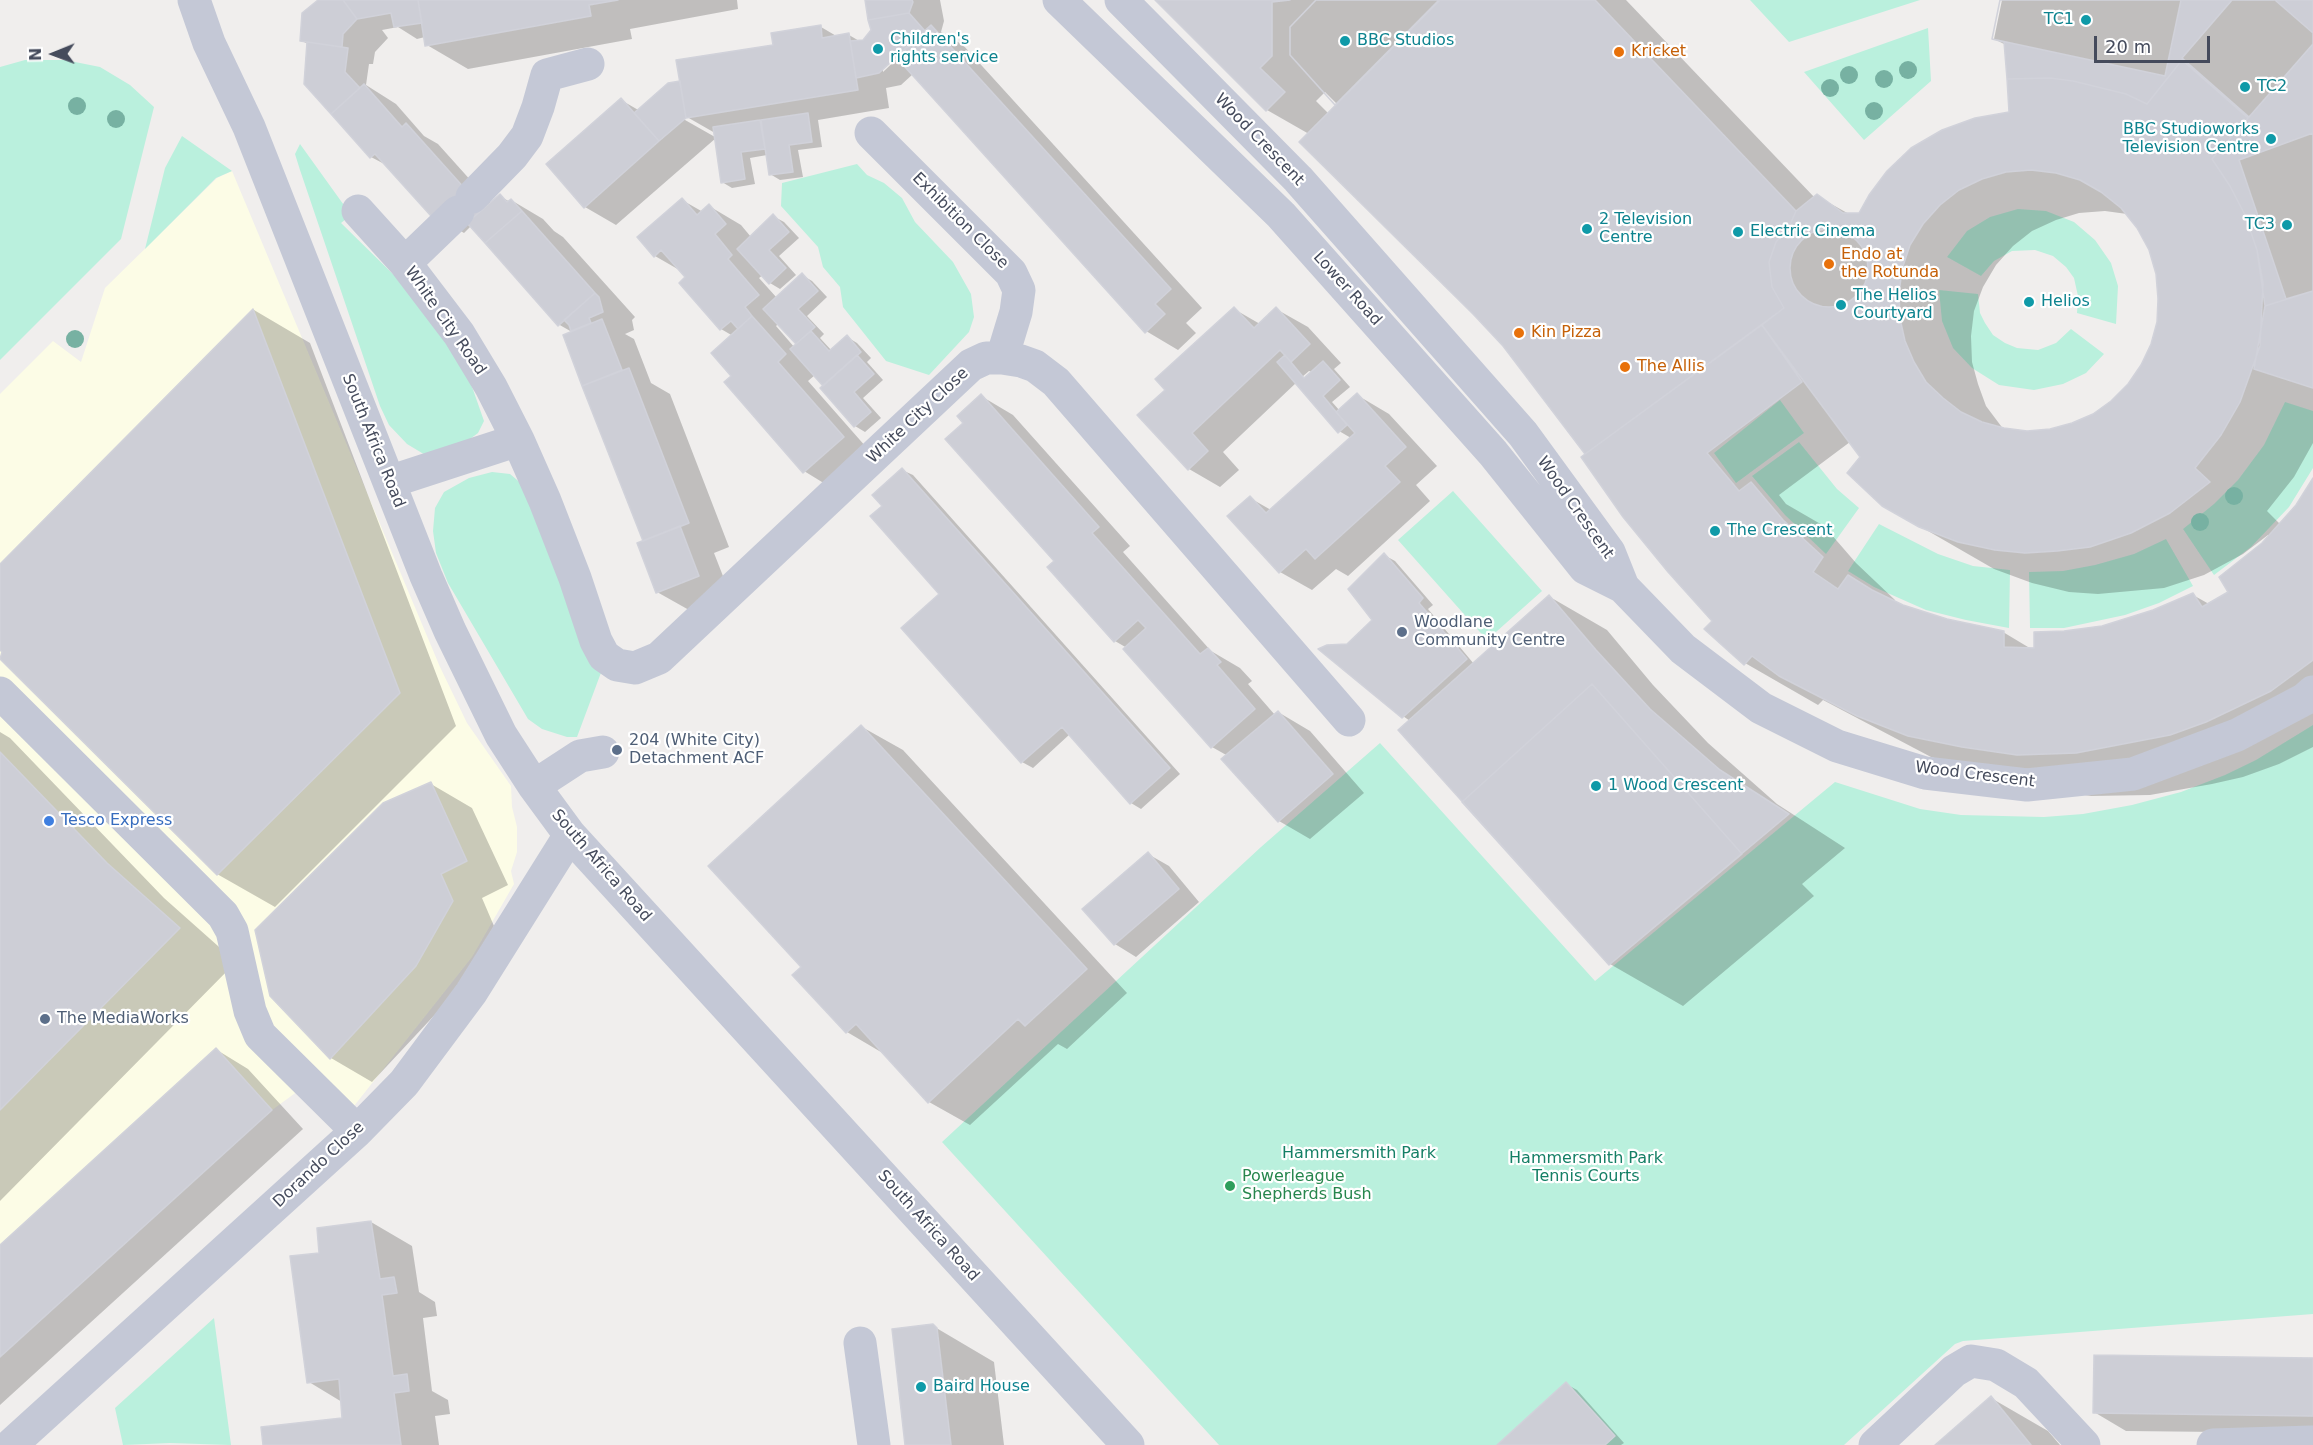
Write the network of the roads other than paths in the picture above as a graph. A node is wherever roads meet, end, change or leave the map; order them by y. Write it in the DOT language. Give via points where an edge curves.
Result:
graph roads {
  1 [pos="194,0"];
  2 [pos="1059,0"];
  3 [pos="1121,0"];
  4 [pos="588,64"];
  5 [pos="871,132"];
  6 [pos="358,211"];
  7 [pos="405,263"];
  8 [pos="1002,358"];
  9 [pos="518,440"];
  10 [pos="389,482"];
  11 [pos="1623,587"];
  12 [pos="617,665"];
  13 [pos="2313,692"];
  14 [pos="0,693"];
  15 [pos="1349,720"];
  16 [pos="603,752"];
  17 [pos="534,786"];
  18 [pos="570,835"];
  19 [pos="357,1131"];
  20 [pos="860,1343"];
  21 [pos="2313,1442"];
  22 [pos="11,1445"];
  23 [pos="874,1445"];
  24 [pos="1128,1445"];
  25 [pos="1875,1445"];
  26 [pos="2084,1445"];
  27 [pos="2213,1445"];
  1 -- 10 [label="street, South Africa Road" via="209,44 249,127"];
  2 -- 11 [label="street, Lower Road" via="1281,215 1493,453 1585,568"];
  3 -- 11 [label="street, Wood Crescent" via="1298,178 1523,434 1609,552"];
  4 -- 7 [label="street" via="547,75 527,136 512,156"];
  5 -- 8 [label="street, Exhibition Close" via="1011,273 1019,290"];
  6 -- 7 [label="street, White City Road"];
  7 -- 9 [label="street, White City Road" via="459,334"];
  8 -- 12 [label="street, White City Close" via="986,358 972,365 659,658 635,668"];
  8 -- 15 [label="street, White City Close" via="1035,366 1056,382"];
  9 -- 10 [label="street"];
  9 -- 12 [label="street, White City Road" via="575,578 596,642 604,656"];
  10 -- 17 [label="street, South Africa Road" via="450,631 501,735"];
  11 -- 13 [label="street, Wood Crescent" via="1683,649 1761,708 1837,746 1925,773 2027,785 2133,774 2237,735"];
  14 -- 19 [label="street" via="223,915 232,931 250,1011 260,1035"];
  16 -- 17 [label="street" via="580,756"];
  17 -- 18 [label="street, South Africa Road"];
  18 -- 19 [label="street, Dorando Close" via="438,1040 404,1083"];
  18 -- 24 [label="street, South Africa Road"];
  19 -- 22 [label="street, Dorando Close"];
  20 -- 23 [label="street"];
  21 -- 27 [label="street"];
  25 -- 26 [label="street" via="1954,1371 1971,1361 1996,1365 2026,1383"];
}
